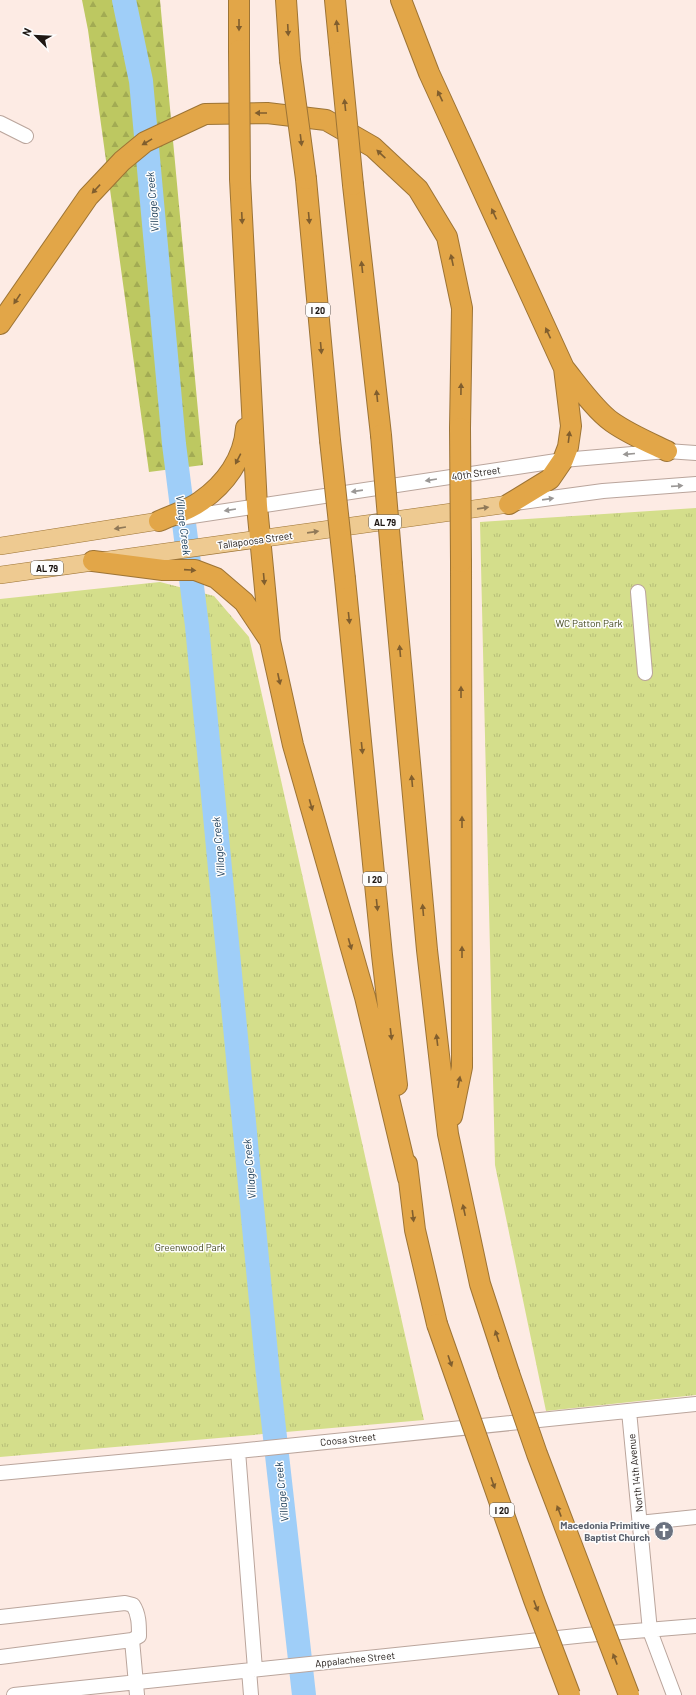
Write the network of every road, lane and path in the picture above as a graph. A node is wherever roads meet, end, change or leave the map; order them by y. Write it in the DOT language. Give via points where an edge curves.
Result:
graph roads {
  1 [pos="239,0"];
  2 [pos="286,0"];
  3 [pos="335,0"];
  4 [pos="401,0"];
  5 [pos="0,123"];
  6 [pos="26,136"];
  7 [pos="0,324"];
  8 [pos="250,366"];
  9 [pos="564,368"];
  10 [pos="667,450"];
  11 [pos="696,453"];
  12 [pos="563,460"];
  13 [pos="696,484"];
  14 [pos="509,504"];
  15 [pos="257,506"];
  16 [pos="201,508"];
  17 [pos="159,521"];
  18 [pos="261,540"];
  19 [pos="0,546"];
  20 [pos="163,561"];
  21 [pos="94,562"];
  22 [pos="0,575"];
  23 [pos="638,592"];
  24 [pos="270,641"];
  25 [pos="645,673"];
  26 [pos="448,1134"];
  27 [pos="408,1178"];
  28 [pos="696,1404"];
  29 [pos="629,1411"];
  30 [pos="244,1450"];
  31 [pos="0,1473"];
  32 [pos="696,1517"];
  33 [pos="639,1523"];
  34 [pos="0,1617"];
  35 [pos="696,1626"];
  36 [pos="650,1631"];
  37 [pos="132,1640"];
  38 [pos="0,1657"];
  39 [pos="257,1669"];
  40 [pos="136,1689"];
  41 [pos="14,1695"];
  42 [pos="251,1695"];
  43 [pos="570,1695"];
  44 [pos="629,1695"];
  45 [pos="674,1695"];
  1 -- 8 [label="highway, one-way, bridge" via="240,179"];
  2 -- 27 [label="highway, I 20, one-way, bridge" via="290,60 306,180 382,955"];
  26 -- 3 [label="highway, one-way, bridge" via="427,950 381,435"];
  9 -- 4 [label="highway, one-way" via="429,73"];
  5 -- 6 [label="street"];
  26 -- 7 [label="highway, one-way, bridge" via="462,1067 462,308 447,237 418,189 373,147 326,120 267,113 205,114 145,142 122,161 88,197"];
  8 -- 15 [label="highway"];
  8 -- 16 [label="highway, one-way" via="245,439 239,458"];
  9 -- 10 [label="highway" via="610,421 637,437"];
  12 -- 9 [label="highway, one-way" via="571,426"];
  10 -- 11 [label="street, 40th Street"];
  10 -- 12 [label="street, 40th Street, one-way"];
  12 -- 14 [label="highway" via="550,479"];
  12 -- 15 [label="street, 40th Street, one-way"];
  14 -- 13 [label="street, AL 79, one-way" via="603,491"];
  18 -- 14 [label="main road, Tallapoosa Street / AL 79, one-way"];
  15 -- 16 [label="street, one-way"];
  15 -- 18 [label="highway"];
  16 -- 17 [label="highway"];
  17 -- 19 [label="main road, one-way"];
  18 -- 20 [label="main road, Tallapoosa Street / AL 79" via="209,546"];
  18 -- 24 [label="highway, one-way"];
  20 -- 21 [label="highway"];
  20 -- 24 [label="highway, one-way" via="216,578 244,602"];
  21 -- 22 [label="main road, AL 79"];
  23 -- 25 [label="street"];
  24 -- 27 [label="highway, one-way" via="293,745 365,996"];
  44 -- 26 [label="highway, one-way, bridge" via="537,1454 480,1284"];
  27 -- 43 [label="highway, I 20, one-way, bridge" via="415,1230 437,1324"];
  28 -- 29 [label="street, Coosa Street"];
  29 -- 30 [label="street, Coosa Street"];
  29 -- 33 [label="street, North 14th Avenue"];
  30 -- 31 [label="street, Coosa Street"];
  30 -- 39 [label="street"];
  32 -- 33 [label="street"];
  33 -- 36 [label="street, North 14th Avenue"];
  34 -- 37 [label="street" via="133,1604 137,1612 139,1636"];
  35 -- 36 [label="street, Appalachee Street"];
  36 -- 39 [label="street, Appalachee Street" via="586,1635"];
  36 -- 45 [label="street, North 14th Avenue"];
  37 -- 38 [label="street"];
  37 -- 40 [label="street"];
  39 -- 40 [label="street, Appalachee Street"];
  39 -- 42 [label="street"];
  40 -- 41 [label="street, Appalachee Street"];
}
